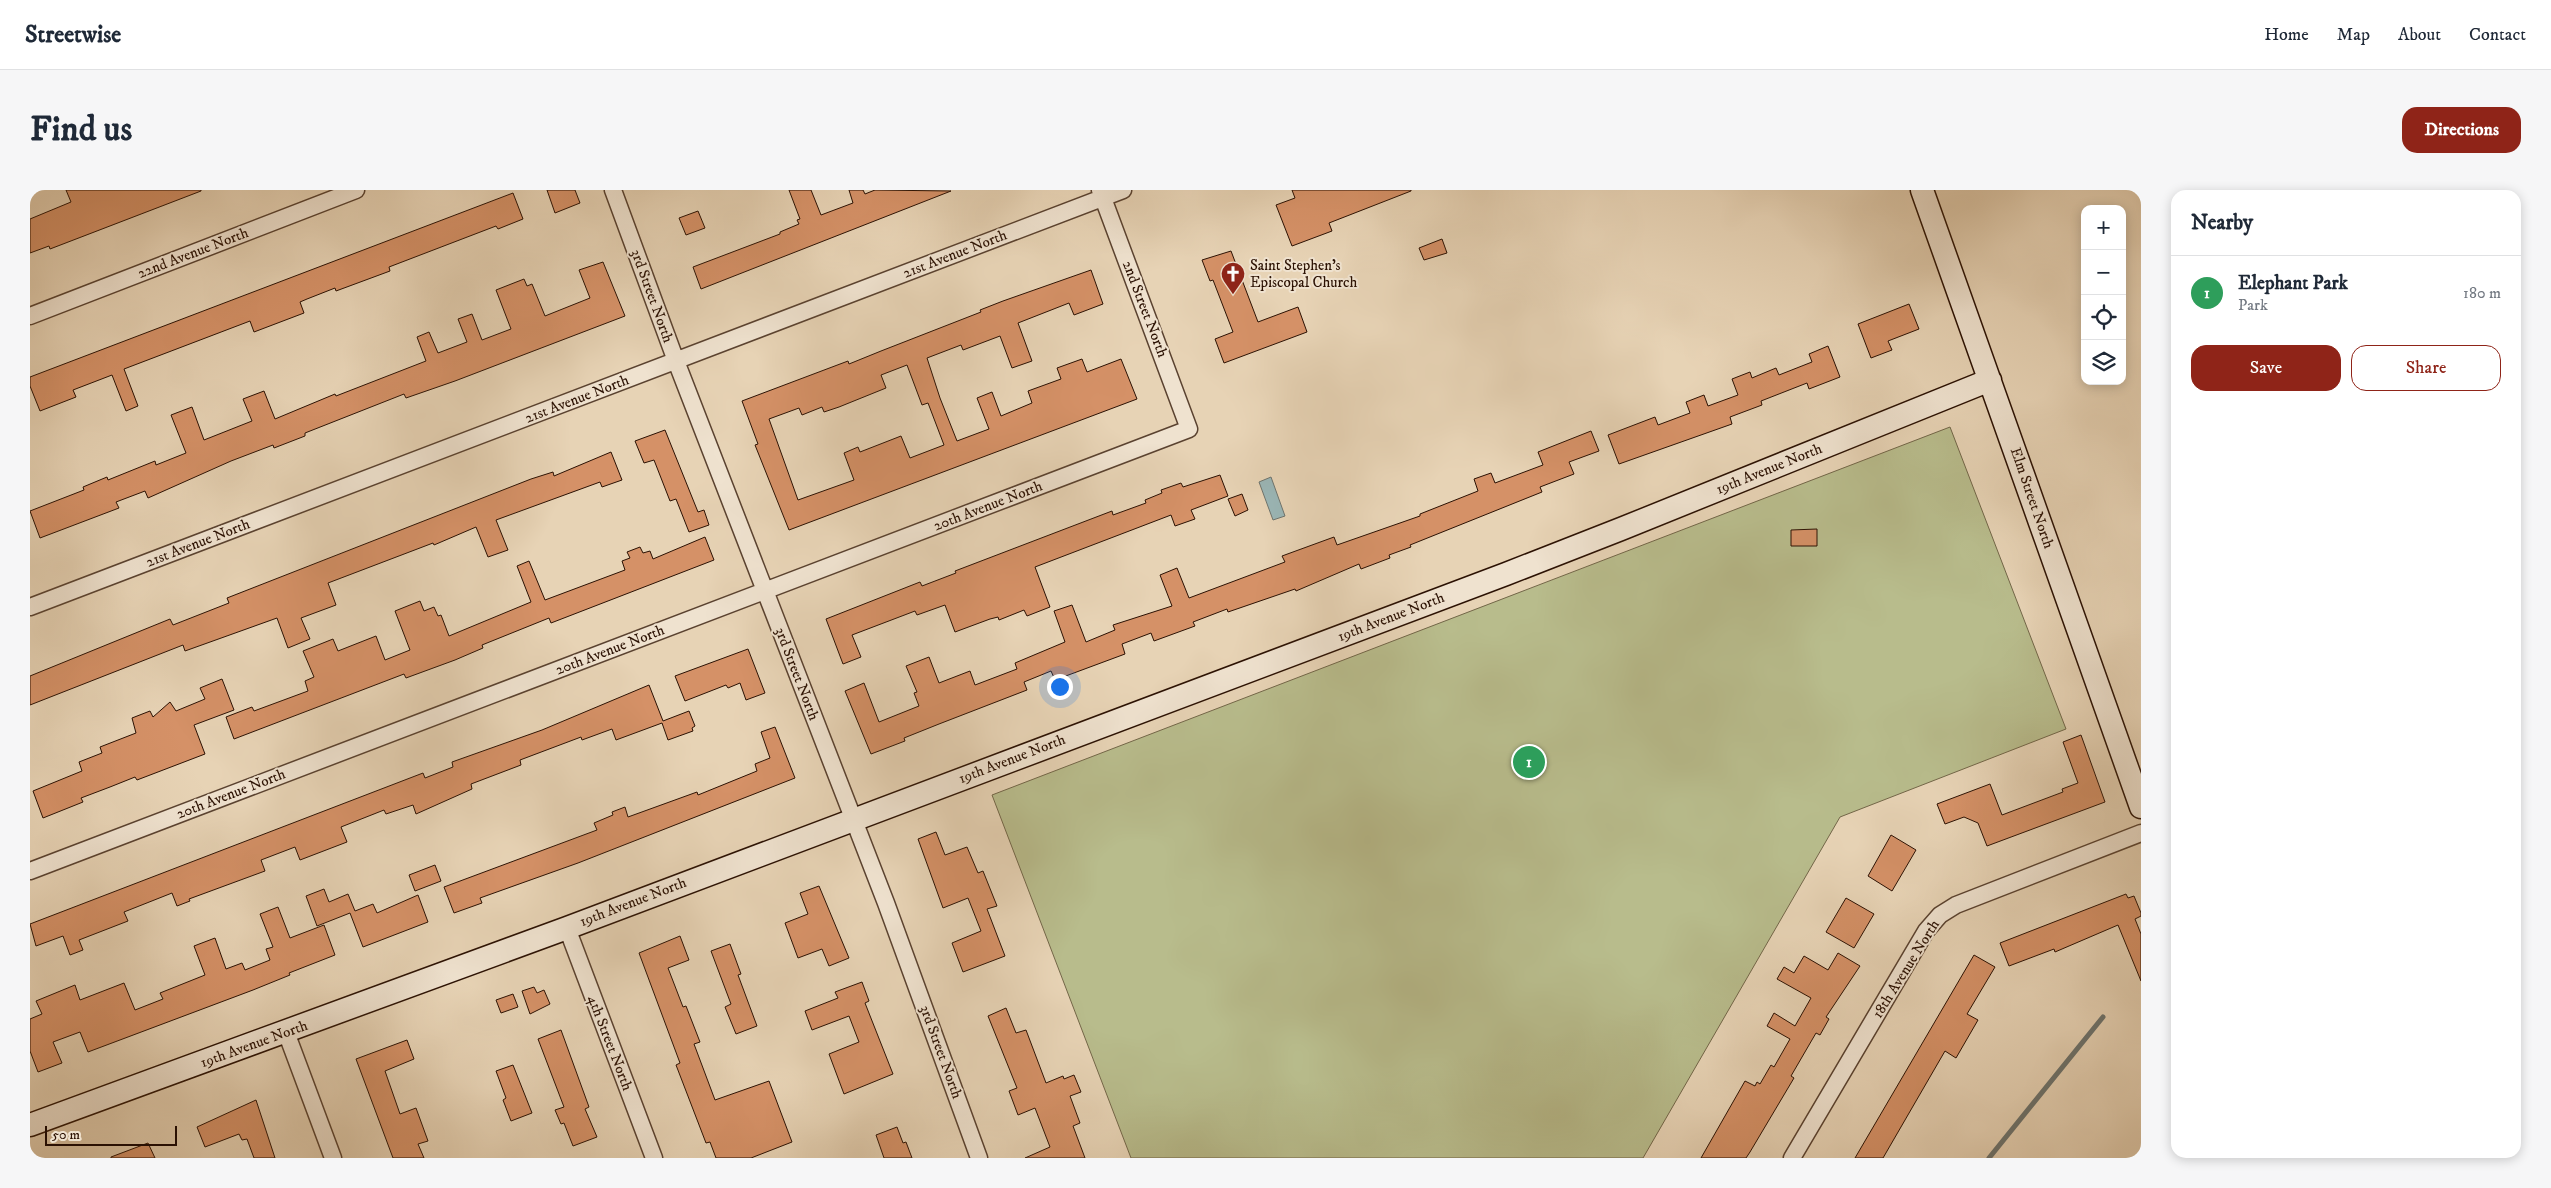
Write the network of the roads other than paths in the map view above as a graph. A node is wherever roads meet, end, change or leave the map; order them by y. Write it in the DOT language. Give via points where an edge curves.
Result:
graph roads {
  1 [pos="356,190"];
  2 [pos="613,190"];
  3 [pos="1123,190"];
  4 [pos="1922,190"];
  5 [pos="1101,194"];
  6 [pos="30,316"];
  7 [pos="676,361"];
  8 [pos="1990,380"];
  9 [pos="1189,429"];
  10 [pos="765,591"];
  11 [pos="30,607"];
  12 [pos="2141,807"];
  13 [pos="854,819"];
  14 [pos="2141,833"];
  15 [pos="30,871"];
  16 [pos="567,928"];
  17 [pos="286,1032"];
  18 [pos="30,1125"];
  19 [pos="333,1158"];
  20 [pos="654,1158"];
  21 [pos="979,1158"];
  22 [pos="1792,1158"];
  1 -- 6 [label="street, 22nd Avenue North"];
  2 -- 7 [label="street, 3rd Street North"];
  3 -- 5 [label="street, 21st Avenue North"];
  4 -- 8 [label="street, Elm Street North"];
  5 -- 7 [label="street, 21st Avenue North"];
  5 -- 9 [label="street, 2nd Street North"];
  7 -- 10 [label="street, 3rd Street North"];
  7 -- 11 [label="street, 21st Avenue North"];
  8 -- 12 [label="street, Elm Street North"];
  8 -- 13 [label="street, 19th Avenue North" via="1614,532"];
  9 -- 10 [label="street, 20th Avenue North"];
  10 -- 13 [label="street, 3rd Street North"];
  10 -- 15 [label="street, 20th Avenue North"];
  13 -- 16 [label="street, 19th Avenue North"];
  13 -- 21 [label="street, 3rd Street North"];
  14 -- 22 [label="street, 18th Avenue North" via="1956,905 1940,915 1926,931"];
  16 -- 17 [label="street, 19th Avenue North"];
  16 -- 20 [label="street, 4th Street North"];
  17 -- 18 [label="street, 19th Avenue North"];
  17 -- 19 [label="street"];
}
